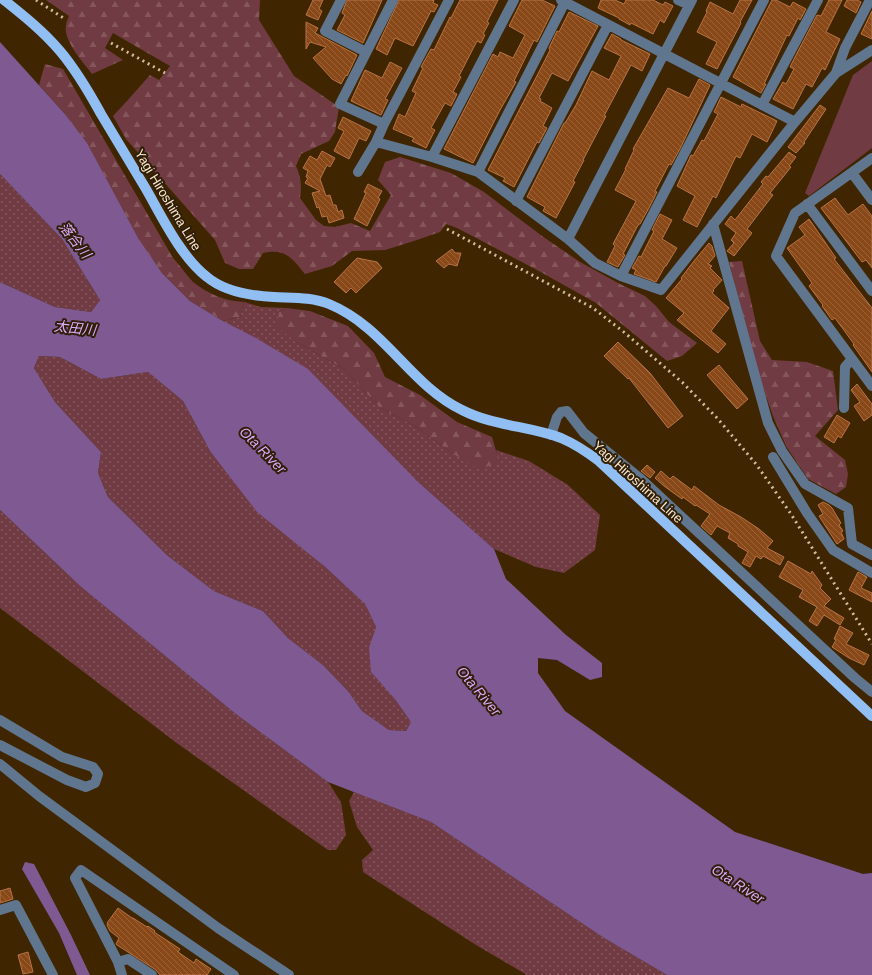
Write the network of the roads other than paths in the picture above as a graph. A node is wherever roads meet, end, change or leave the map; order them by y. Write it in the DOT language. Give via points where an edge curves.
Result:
graph roads {
  1 [pos="4,0"];
  2 [pos="341,0"];
  3 [pos="393,0"];
  4 [pos="449,0"];
  5 [pos="514,0"];
  6 [pos="678,0"];
  7 [pos="764,0"];
  8 [pos="818,0"];
  9 [pos="870,0"];
  10 [pos="563,1"];
  11 [pos="691,3"];
  12 [pos="608,25"];
  13 [pos="872,50"];
  14 [pos="366,52"];
  15 [pos="664,54"];
  16 [pos="836,73"];
  17 [pos="721,83"];
  18 [pos="762,105"];
  19 [pos="795,122"];
  20 [pos="384,124"];
  21 [pos="376,142"];
  22 [pos="432,157"];
  23 [pos="872,158"];
  24 [pos="358,172"];
  25 [pos="478,172"];
  26 [pos="852,173"];
  27 [pos="872,200"];
  28 [pos="516,201"];
  29 [pos="807,204"];
  30 [pos="713,224"];
  31 [pos="568,239"];
  32 [pos="621,276"];
  33 [pos="872,291"];
  34 [pos="852,359"];
  35 [pos="872,386"];
  36 [pos="844,408"];
  37 [pos="551,435"];
  38 [pos="773,457"];
  39 [pos="872,556"];
  40 [pos="872,573"];
  41 [pos="872,692"];
  42 [pos="872,716"];
  43 [pos="0,720"];
  44 [pos="0,745"];
  45 [pos="0,764"];
  46 [pos="0,910"];
  47 [pos="118,962"];
  48 [pos="53,975"];
  49 [pos="122,975"];
  50 [pos="152,975"];
  51 [pos="234,975"];
  52 [pos="289,975"];
  1 -- 37 [label="main road, Yagi Hiroshima Line" via="34,24 61,52 84,84 190,261 207,278 246,294 302,298 327,303 346,312 374,332 431,390 462,410 488,420"];
  2 -- 14 [label="street" via="325,31"];
  3 -- 14 [label="street"];
  4 -- 20 [label="street"];
  5 -- 22 [label="street"];
  6 -- 11 [label="street"];
  7 -- 17 [label="street"];
  8 -- 18 [label="street"];
  9 -- 16 [label="street" via="845,48"];
  10 -- 12 [label="street"];
  10 -- 25 [label="street"];
  11 -- 15 [label="street"];
  12 -- 15 [label="street"];
  12 -- 28 [label="street"];
  13 -- 16 [label="street"];
  14 -- 20 [label="street" via="340,104"];
  15 -- 17 [label="street"];
  15 -- 31 [label="street"];
  16 -- 19 [label="street"];
  17 -- 18 [label="street"];
  17 -- 32 [label="street"];
  18 -- 19 [label="street"];
  19 -- 30 [label="street"];
  20 -- 21 [label="street"];
  21 -- 22 [label="street"];
  21 -- 24 [label="street"];
  22 -- 25 [label="street"];
  23 -- 26 [label="street"];
  25 -- 28 [label="street"];
  26 -- 27 [label="street"];
  26 -- 29 [label="street"];
  28 -- 31 [label="street"];
  29 -- 33 [label="street"];
  29 -- 34 [label="street" via="795,213 776,256"];
  30 -- 32 [label="street" via="661,290"];
  30 -- 39 [label="street" via="768,423 782,452 805,484 848,508 852,544"];
  31 -- 32 [label="street" via="596,263"];
  34 -- 35 [label="street"];
  34 -- 36 [label="street" via="845,367"];
  37 -- 41 [label="street" via="557,417 566,411 584,433 642,480"];
  37 -- 42 [label="main road, Yagi Hiroshima Line" via="583,449 599,461"];
  38 -- 40 [label="street" via="833,550"];
  43 -- 44 [label="street" via="62,758 93,767 98,774 95,783 86,787 67,780"];
  45 -- 52 [label="street" via="39,796 218,928"];
  46 -- 48 [label="street" via="16,905"];
  47 -- 49 [label="street"];
  47 -- 50 [label="street" via="128,959"];
  47 -- 51 [label="street" via="75,878 81,870"];
}
